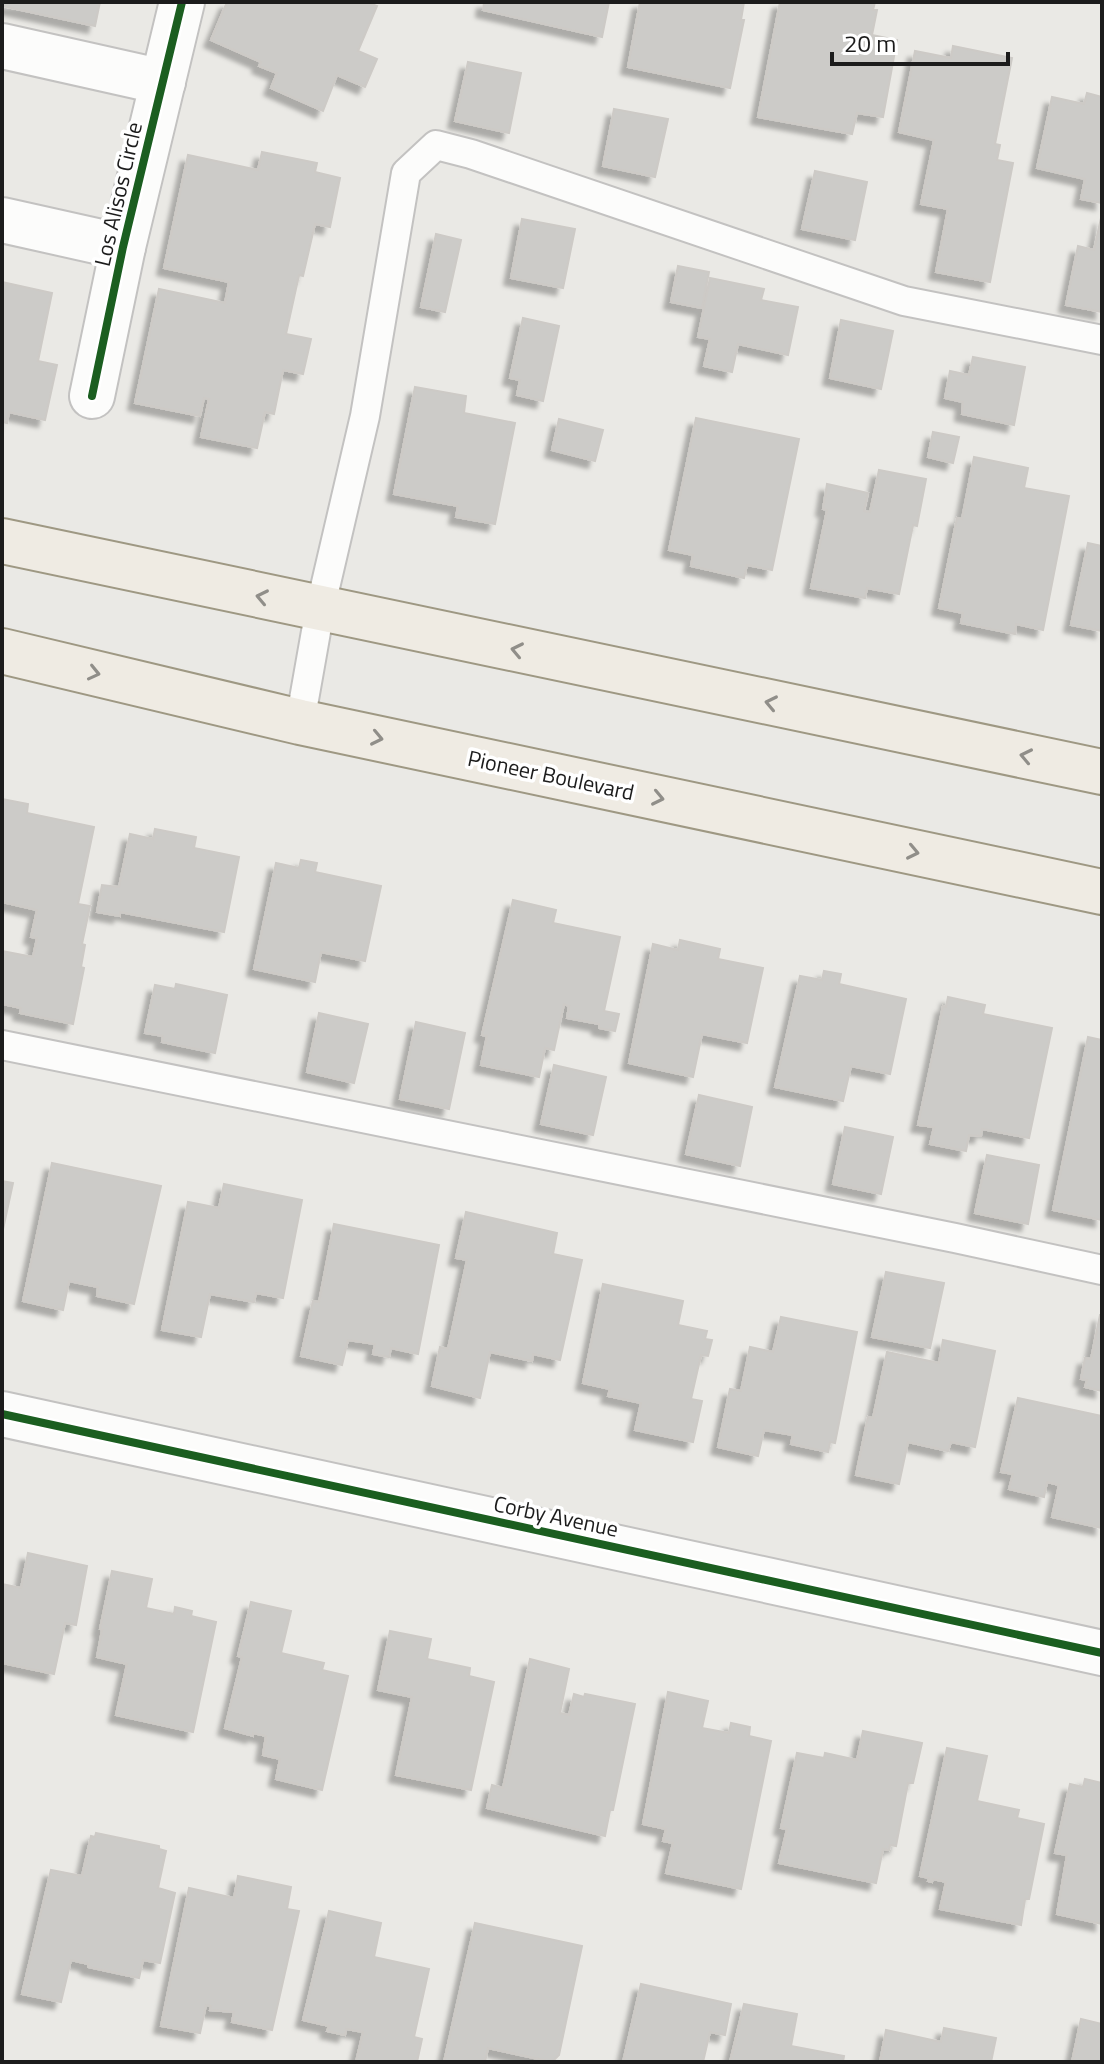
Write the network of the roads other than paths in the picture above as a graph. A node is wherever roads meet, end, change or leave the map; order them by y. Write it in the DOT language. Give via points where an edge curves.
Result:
graph roads {
  1 [pos="182,2"];
  2 [pos="2,46"];
  3 [pos="163,82"];
  4 [pos="2,220"];
  5 [pos="123,247"];
  6 [pos="1102,340"];
  7 [pos="92,396"];
  8 [pos="2,541"];
  9 [pos="320,609"];
  10 [pos="2,651"];
  11 [pos="300,722"];
  12 [pos="1102,772"];
  13 [pos="1102,892"];
  14 [pos="2,1045"];
  15 [pos="1102,1270"];
  16 [pos="2,1414"];
  17 [pos="1102,1653"];
  1 -- 3 [label="street, Los Alisos Circle"];
  2 -- 3 [label="street"];
  3 -- 5 [label="street, Los Alisos Circle"];
  4 -- 5 [label="street, Los Alisos Circle"];
  5 -- 7 [label="street, Los Alisos Circle"];
  6 -- 9 [label="lane" via="904,301 436,145 406,173 365,416"];
  9 -- 8 [label="main road, one-way"];
  9 -- 11 [label="lane"];
  12 -- 9 [label="main road, one-way"];
  10 -- 11 [label="main road, Pioneer Boulevard, one-way"];
  11 -- 13 [label="main road, Pioneer Boulevard, one-way"];
  14 -- 15 [label="lane"];
  16 -- 17 [label="street, Corby Avenue"];
}
